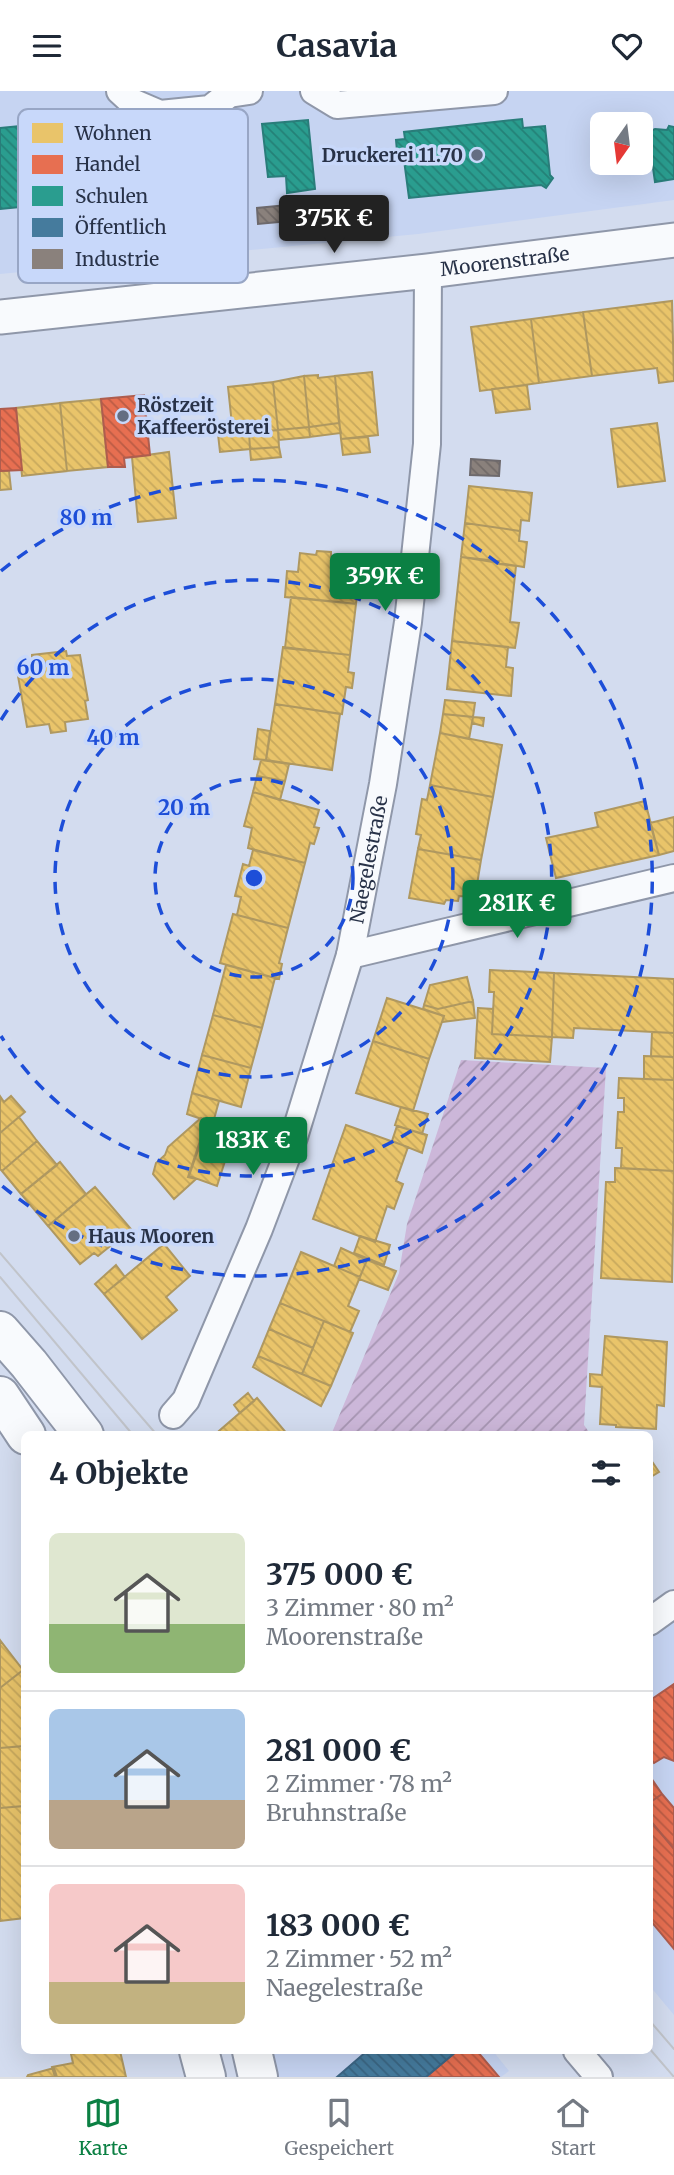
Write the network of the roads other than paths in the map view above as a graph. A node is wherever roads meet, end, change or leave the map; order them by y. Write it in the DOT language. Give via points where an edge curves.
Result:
graph roads {
  1 [pos="120,91"];
  2 [pos="249,91"];
  3 [pos="314,91"];
  4 [pos="494,91"];
  5 [pos="148,109"];
  6 [pos="210,109"];
  7 [pos="674,240"];
  8 [pos="428,271"];
  9 [pos="0,317"];
  10 [pos="674,878"];
  11 [pos="350,955"];
  12 [pos="0,1331"];
  13 [pos="0,1396"];
  14 [pos="173,1415"];
  15 [pos="23,1431"];
  16 [pos="81,1431"];
  17 [pos="674,1604"];
  18 [pos="653,1619"];
  19 [pos="200,2054"];
  20 [pos="253,2054"];
  21 [pos="579,2054"];
  22 [pos="206,2077"];
  23 [pos="258,2077"];
  24 [pos="598,2077"];
  1 -- 5 [label="street"];
  2 -- 6 [label="street" via="229,94"];
  3 -- 4 [label="street" via="337,105"];
  7 -- 8 [label="street, Moorenstraße"];
  8 -- 9 [label="street, Moorenstraße"];
  8 -- 11 [label="street, Naegelestraße" via="427,444 409,609 383,784"];
  10 -- 11 [label="street"];
  11 -- 14 [label="street, Naegelestraße" via="294,1137 186,1400"];
  12 -- 16 [label="main road"];
  13 -- 15 [label="main road"];
  17 -- 18 [label="street"];
  19 -- 22 [label="main road"];
  20 -- 23 [label="main road"];
  21 -- 24 [label="street"];
}
